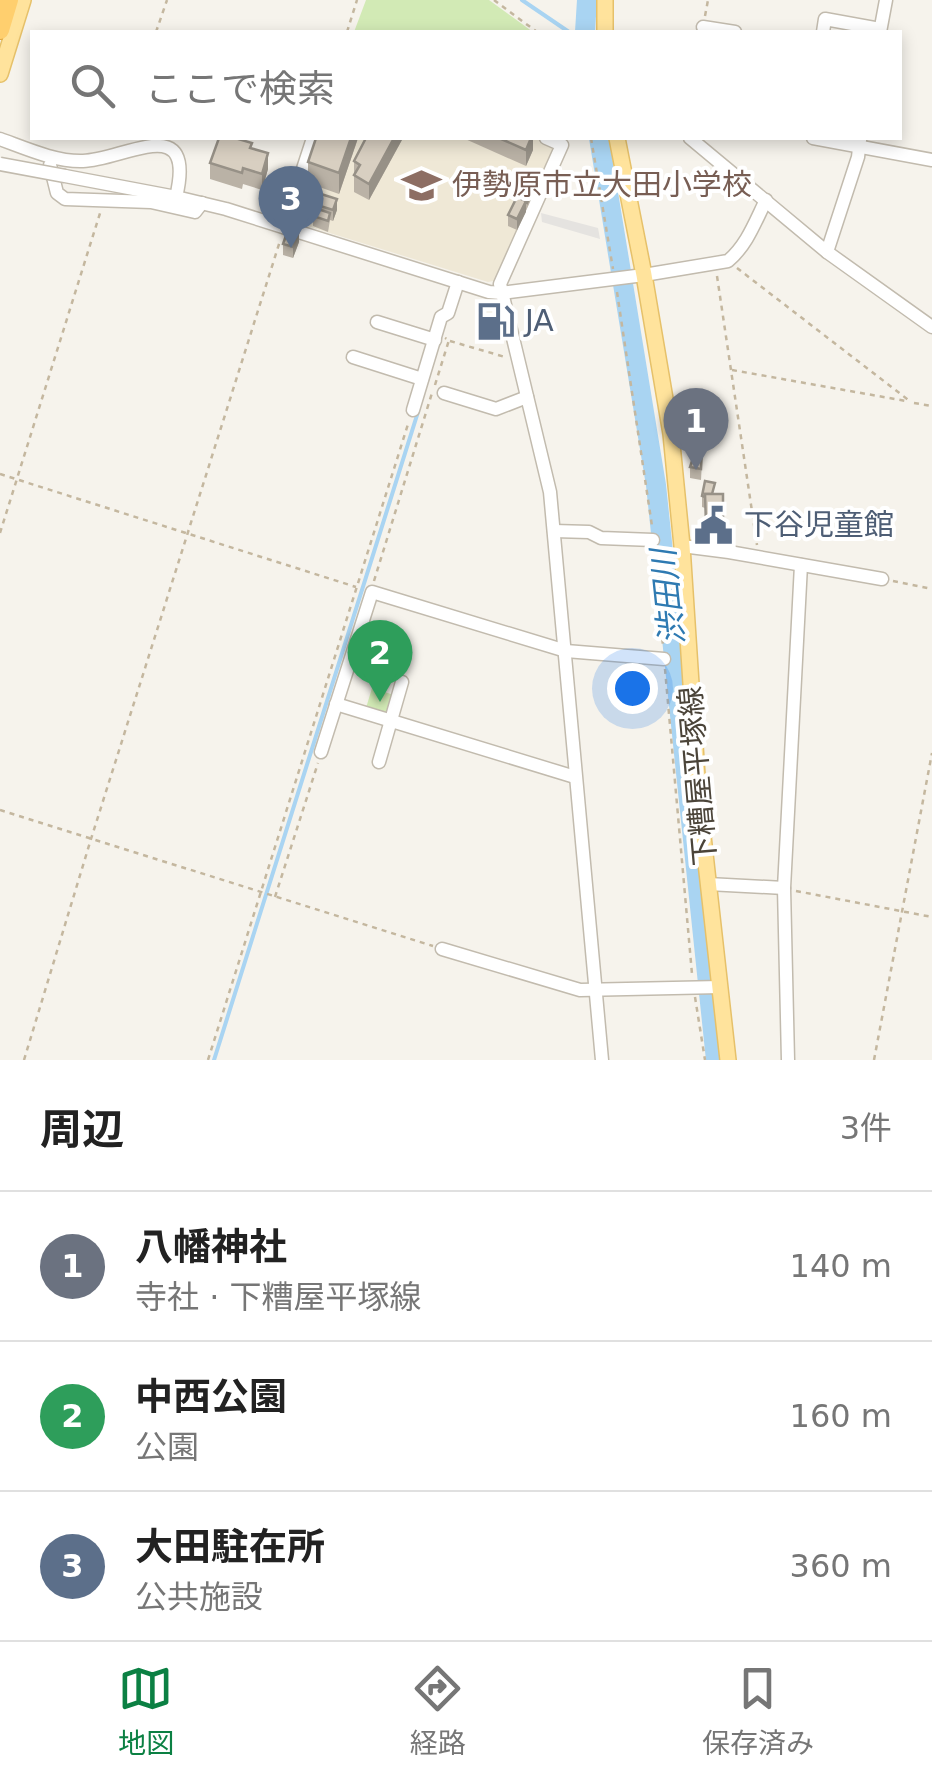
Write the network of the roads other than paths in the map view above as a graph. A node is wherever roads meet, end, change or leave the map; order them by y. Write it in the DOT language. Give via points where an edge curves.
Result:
graph roads {
  1 [pos="9,0"];
  2 [pos="23,0"];
  3 [pos="606,0"];
  4 [pos="886,0"];
  5 [pos="703,26"];
  6 [pos="0,30"];
  7 [pos="605,30"];
  8 [pos="724,30"];
  9 [pos="823,30"];
  10 [pos="875,30"];
  11 [pos="880,30"];
  12 [pos="0,74"];
  13 [pos="0,139"];
  14 [pos="312,140"];
  15 [pos="551,140"];
  16 [pos="616,140"];
  17 [pos="692,140"];
  18 [pos="860,142"];
  19 [pos="52,155"];
  20 [pos="932,160"];
  21 [pos="0,164"];
  22 [pos="176,196"];
  23 [pos="766,200"];
  24 [pos="202,203"];
  25 [pos="284,227"];
  26 [pos="826,252"];
  27 [pos="639,276"];
  28 [pos="458,282"];
  29 [pos="501,293"];
  30 [pos="376,322"];
  31 [pos="932,327"];
  32 [pos="440,338"];
  33 [pos="353,358"];
  34 [pos="422,380"];
  35 [pos="444,393"];
  36 [pos="527,397"];
  37 [pos="412,410"];
  38 [pos="554,532"];
  39 [pos="654,540"];
  40 [pos="682,546"];
  41 [pos="801,564"];
  42 [pos="882,579"];
  43 [pos="566,652"];
  44 [pos="664,659"];
  45 [pos="402,682"];
  46 [pos="336,704"];
  47 [pos="391,720"];
  48 [pos="321,752"];
  49 [pos="378,762"];
  50 [pos="576,777"];
  51 [pos="708,884"];
  52 [pos="784,888"];
  53 [pos="442,949"];
  54 [pos="720,987"];
  55 [pos="596,991"];
  56 [pos="602,1060"];
  57 [pos="728,1060"];
  58 [pos="788,1060"];
  1 -- 6 [label="highway"];
  2 -- 12 [label="main road"];
  3 -- 7 [label="main road"];
  4 -- 11 [label="street"];
  5 -- 8 [label="street"];
  9 -- 10 [label="street" via="824,19"];
  13 -- 19 [label="street"];
  14 -- 25 [label="street"];
  15 -- 29 [label="street" via="562,145"];
  16 -- 27 [label="main road, 下糟屋平塚線"];
  17 -- 23 [label="street"];
  18 -- 20 [label="street"];
  18 -- 26 [label="street"];
  19 -- 22 [label="street" via="77,161 162,146 180,162"];
  19 -- 24 [label="street" via="56,194 64,199 150,202 195,212"];
  21 -- 22 [label="street, bridge"];
  22 -- 24 [label="street"];
  23 -- 26 [label="street"];
  23 -- 27 [label="street" via="738,252 722,262"];
  24 -- 25 [label="street"];
  25 -- 28 [label="street"];
  26 -- 31 [label="street"];
  27 -- 29 [label="street"];
  27 -- 40 [label="main road, 下糟屋平塚線" via="671,434"];
  28 -- 29 [label="street"];
  28 -- 32 [label="street" via="441,317"];
  29 -- 36 [label="street"];
  30 -- 32 [label="street"];
  32 -- 34 [label="street"];
  33 -- 34 [label="street"];
  34 -- 37 [label="street"];
  35 -- 36 [label="street" via="462,407 493,416"];
  36 -- 38 [label="street"];
  38 -- 39 [label="street"];
  38 -- 43 [label="street"];
  40 -- 41 [label="street"];
  40 -- 51 [label="main road, 下糟屋平塚線"];
  41 -- 42 [label="street"];
  41 -- 52 [label="street"];
  43 -- 44 [label="street"];
  43 -- 46 [label="street" via="372,592"];
  43 -- 50 [label="street"];
  45 -- 47 [label="street"];
  46 -- 47 [label="street"];
  46 -- 48 [label="street"];
  47 -- 49 [label="street"];
  47 -- 50 [label="street"];
  50 -- 55 [label="street"];
  51 -- 52 [label="street"];
  51 -- 54 [label="main road, 下糟屋平塚線"];
  52 -- 58 [label="street"];
  53 -- 55 [label="street"];
  54 -- 55 [label="street"];
  54 -- 57 [label="main road, 下糟屋平塚線"];
  55 -- 56 [label="street"];
}
